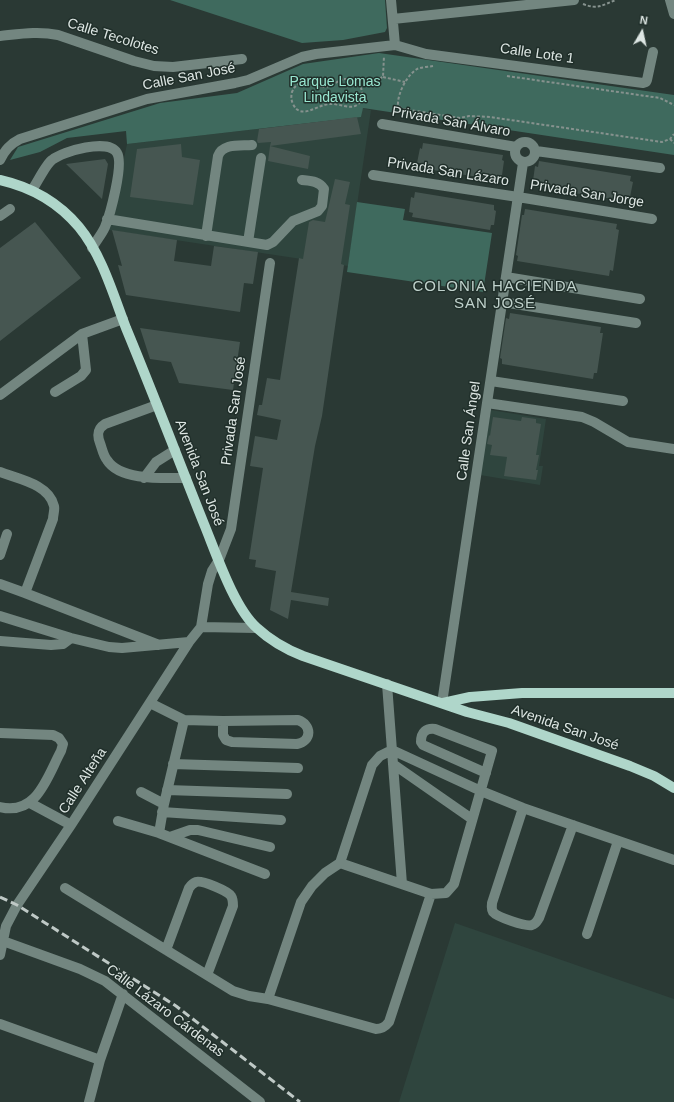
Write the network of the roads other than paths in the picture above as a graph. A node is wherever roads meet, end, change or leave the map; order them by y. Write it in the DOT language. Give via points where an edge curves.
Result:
graph roads {
  1 [pos="391,0"];
  2 [pos="574,0"];
  3 [pos="670,0"];
  4 [pos="674,14"];
  5 [pos="393,19"];
  6 [pos="0,36"];
  7 [pos="390,45"];
  8 [pos="653,52"];
  9 [pos="242,59"];
  10 [pos="382,124"];
  11 [pos="252,145"];
  12 [pos="516,147"];
  13 [pos="536,151"];
  14 [pos="261,158"];
  15 [pos="0,160"];
  16 [pos="523,163"];
  17 [pos="660,168"];
  18 [pos="373,175"];
  19 [pos="0,180"];
  20 [pos="302,180"];
  21 [pos="32,190"];
  22 [pos="518,197"];
  23 [pos="10,209"];
  24 [pos="0,216"];
  25 [pos="107,219"];
  26 [pos="652,219"];
  27 [pos="206,236"];
  28 [pos="248,242"];
  29 [pos="92,248"];
  30 [pos="270,263"];
  31 [pos="506,277"];
  32 [pos="640,299"];
  33 [pos="502,302"];
  34 [pos="123,319"];
  35 [pos="636,324"];
  36 [pos="82,334"];
  37 [pos="491,381"];
  38 [pos="55,392"];
  39 [pos="0,395"];
  40 [pos="623,401"];
  41 [pos="487,403"];
  42 [pos="157,405"];
  43 [pos="674,448"];
  44 [pos="175,450"];
  45 [pos="0,472"];
  46 [pos="144,478"];
  47 [pos="186,478"];
  48 [pos="6,534"];
  49 [pos="0,555"];
  50 [pos="219,560"];
  51 [pos="0,584"];
  52 [pos="25,593"];
  53 [pos="0,616"];
  54 [pos="201,627"];
  55 [pos="256,628"];
  56 [pos="71,638"];
  57 [pos="0,641"];
  58 [pos="189,642"];
  59 [pos="159,645"];
  60 [pos="387,684"];
  61 [pos="674,693"];
  62 [pos="150,703"];
  63 [pos="442,703"];
  64 [pos="184,720"];
  65 [pos="223,721"];
  66 [pos="0,733"];
  67 [pos="392,750"];
  68 [pos="174,764"];
  69 [pos="393,764"];
  70 [pos="298,768"];
  71 [pos="486,773"];
  72 [pos="674,788"];
  73 [pos="167,790"];
  74 [pos="481,790"];
  75 [pos="141,792"];
  76 [pos="287,794"];
  77 [pos="30,803"];
  78 [pos="0,807"];
  79 [pos="163,808"];
  80 [pos="524,808"];
  81 [pos="472,819"];
  82 [pos="280,820"];
  83 [pos="118,821"];
  84 [pos="72,825"];
  85 [pos="573,825"];
  86 [pos="159,833"];
  87 [pos="170,837"];
  88 [pos="618,841"];
  89 [pos="270,847"];
  90 [pos="674,860"];
  91 [pos="340,864"];
  92 [pos="265,874"];
  93 [pos="402,884"];
  94 [pos="65,888"];
  95 [pos="431,894"];
  96 [pos="587,934"];
  97 [pos="2,941"];
  98 [pos="166,950"];
  99 [pos="0,955"];
  100 [pos="207,975"];
  101 [pos="123,994"];
  102 [pos="268,999"];
  103 [pos="0,1024"];
  104 [pos="100,1060"];
  105 [pos="89,1102"];
  106 [pos="260,1102"];
  1 -- 5 [label="street"];
  2 -- 5 [label="street"];
  3 -- 4 [label="street"];
  5 -- 7 [label="street"];
  6 -- 9 [label="street, Calle Tecolotes" via="44,32 154,66 173,67"];
  7 -- 8 [label="street, Calle Lote 1" via="426,54 643,83 647,80"];
  7 -- 15 [label="street, Calle San José" via="302,57 248,80 133,103 20,139 11,144"];
  10 -- 12 [label="street, Privada San Álvaro"];
  11 -- 27 [label="street" via="223,148 220,152"];
  12 -- 13 [label="street" via="527,142 533,145"];
  12 -- 16 [label="street" via="516,157"];
  13 -- 16 [label="street" via="534,159"];
  13 -- 17 [label="street"];
  14 -- 28 [label="street"];
  16 -- 22 [label="street, Calle San Ángel"];
  18 -- 22 [label="street, Privada San Lázaro"];
  19 -- 21 [label="main road, Avenida San José"];
  20 -- 28 [label="street" via="321,184 324,189 322,206 318,212 293,221 270,244"];
  21 -- 25 [label="street" via="51,160 65,152 102,145 111,148 117,153 119,162 113,203"];
  21 -- 29 [label="main road, Avenida San José" via="65,212"];
  22 -- 26 [label="street, Privada San Jorge"];
  22 -- 31 [label="street, Calle San Ángel"];
  23 -- 24 [label="street"];
  25 -- 27 [label="street"];
  25 -- 29 [label="street"];
  27 -- 28 [label="street"];
  29 -- 34 [label="main road, Avenida San José"];
  30 -- 50 [label="street, Privada San José" via="231,529"];
  31 -- 32 [label="street"];
  31 -- 33 [label="street, Calle San Ángel"];
  33 -- 35 [label="street"];
  33 -- 37 [label="street, Calle San Ángel"];
  34 -- 36 [label="street"];
  34 -- 42 [label="main road, Avenida San José"];
  36 -- 38 [label="street" via="86,370"];
  36 -- 39 [label="street"];
  37 -- 40 [label="street"];
  37 -- 41 [label="street, Calle San Ángel"];
  41 -- 43 [label="street" via="582,418 628,442"];
  41 -- 63 [label="street, Calle San Ángel"];
  42 -- 44 [label="main road, Avenida San José"];
  42 -- 46 [label="street" via="105,424 98,432 106,460 112,467"];
  44 -- 46 [label="street" via="156,462"];
  44 -- 47 [label="main road, Avenida San José"];
  45 -- 52 [label="street" via="38,486 46,492 54,506 53,519"];
  46 -- 47 [label="street"];
  47 -- 50 [label="main road, Avenida San José"];
  48 -- 49 [label="street"];
  50 -- 54 [label="street, Calle Alteña" via="208,584"];
  50 -- 55 [label="main road, Avenida San José" via="240,607"];
  51 -- 52 [label="street"];
  52 -- 59 [label="street"];
  53 -- 56 [label="street"];
  54 -- 55 [label="street"];
  54 -- 58 [label="street, Calle Alteña"];
  55 -- 60 [label="main road, Avenida San José" via="283,648"];
  56 -- 57 [label="street" via="63,644 51,645"];
  56 -- 59 [label="street" via="109,647"];
  58 -- 59 [label="street"];
  58 -- 62 [label="street, Calle Alteña"];
  60 -- 63 [label="main road, Avenida San José"];
  60 -- 67 [label="street"];
  61 -- 63 [label="main road, Avenida San José" via="522,693 470,697"];
  62 -- 64 [label="street"];
  62 -- 84 [label="street, Calle Alteña"];
  63 -- 72 [label="main road, Avenida San José" via="509,723 630,766"];
  64 -- 65 [label="street"];
  64 -- 68 [label="street"];
  65 -- 65 [label="street" via="223,735 226,740 232,742 297,744 306,740 308,733 308,727 298,720"];
  66 -- 77 [label="street" via="53,735 63,744 39,793"];
  67 -- 69 [label="street"];
  67 -- 74 [label="street"];
  67 -- 91 [label="street" via="380,756 372,766"];
  68 -- 70 [label="street"];
  68 -- 73 [label="street"];
  69 -- 81 [label="street"];
  69 -- 93 [label="street"];
  71 -- 71 [label="street" via="492,751 435,729 424,731 420,742 423,745"];
  71 -- 74 [label="street"];
  73 -- 76 [label="street"];
  73 -- 79 [label="street"];
  74 -- 80 [label="street"];
  74 -- 81 [label="street"];
  75 -- 79 [label="street"];
  77 -- 78 [label="street" via="20,808"];
  77 -- 84 [label="street"];
  79 -- 82 [label="street"];
  79 -- 86 [label="street"];
  80 -- 85 [label="street"];
  80 -- 85 [label="street" via="492,903 494,913 498,916 526,925 536,923"];
  81 -- 95 [label="street" via="454,884 446,893"];
  83 -- 86 [label="street"];
  84 -- 97 [label="street, Calle Alteña" via="17,905 6,926"];
  85 -- 88 [label="street"];
  86 -- 87 [label="street"];
  87 -- 89 [label="street" via="198,830"];
  87 -- 92 [label="street"];
  88 -- 90 [label="street"];
  88 -- 96 [label="street"];
  91 -- 93 [label="street"];
  91 -- 102 [label="street" via="312,886 300,902"];
  93 -- 95 [label="street"];
  94 -- 98 [label="street"];
  95 -- 102 [label="street" via="386,1026 376,1029"];
  97 -- 99 [label="street, Calle Alteña"];
  97 -- 101 [label="street, Calle Lázaro Cárdenas" via="80,969 106,981"];
  98 -- 100 [label="street"];
  98 -- 100 [label="street" via="192,884 203,882 227,892 231,896 233,906"];
  100 -- 102 [label="street" via="233,991"];
  101 -- 104 [label="street"];
  101 -- 106 [label="street, Calle Lázaro Cárdenas"];
  103 -- 104 [label="street"];
  104 -- 105 [label="street"];
}
